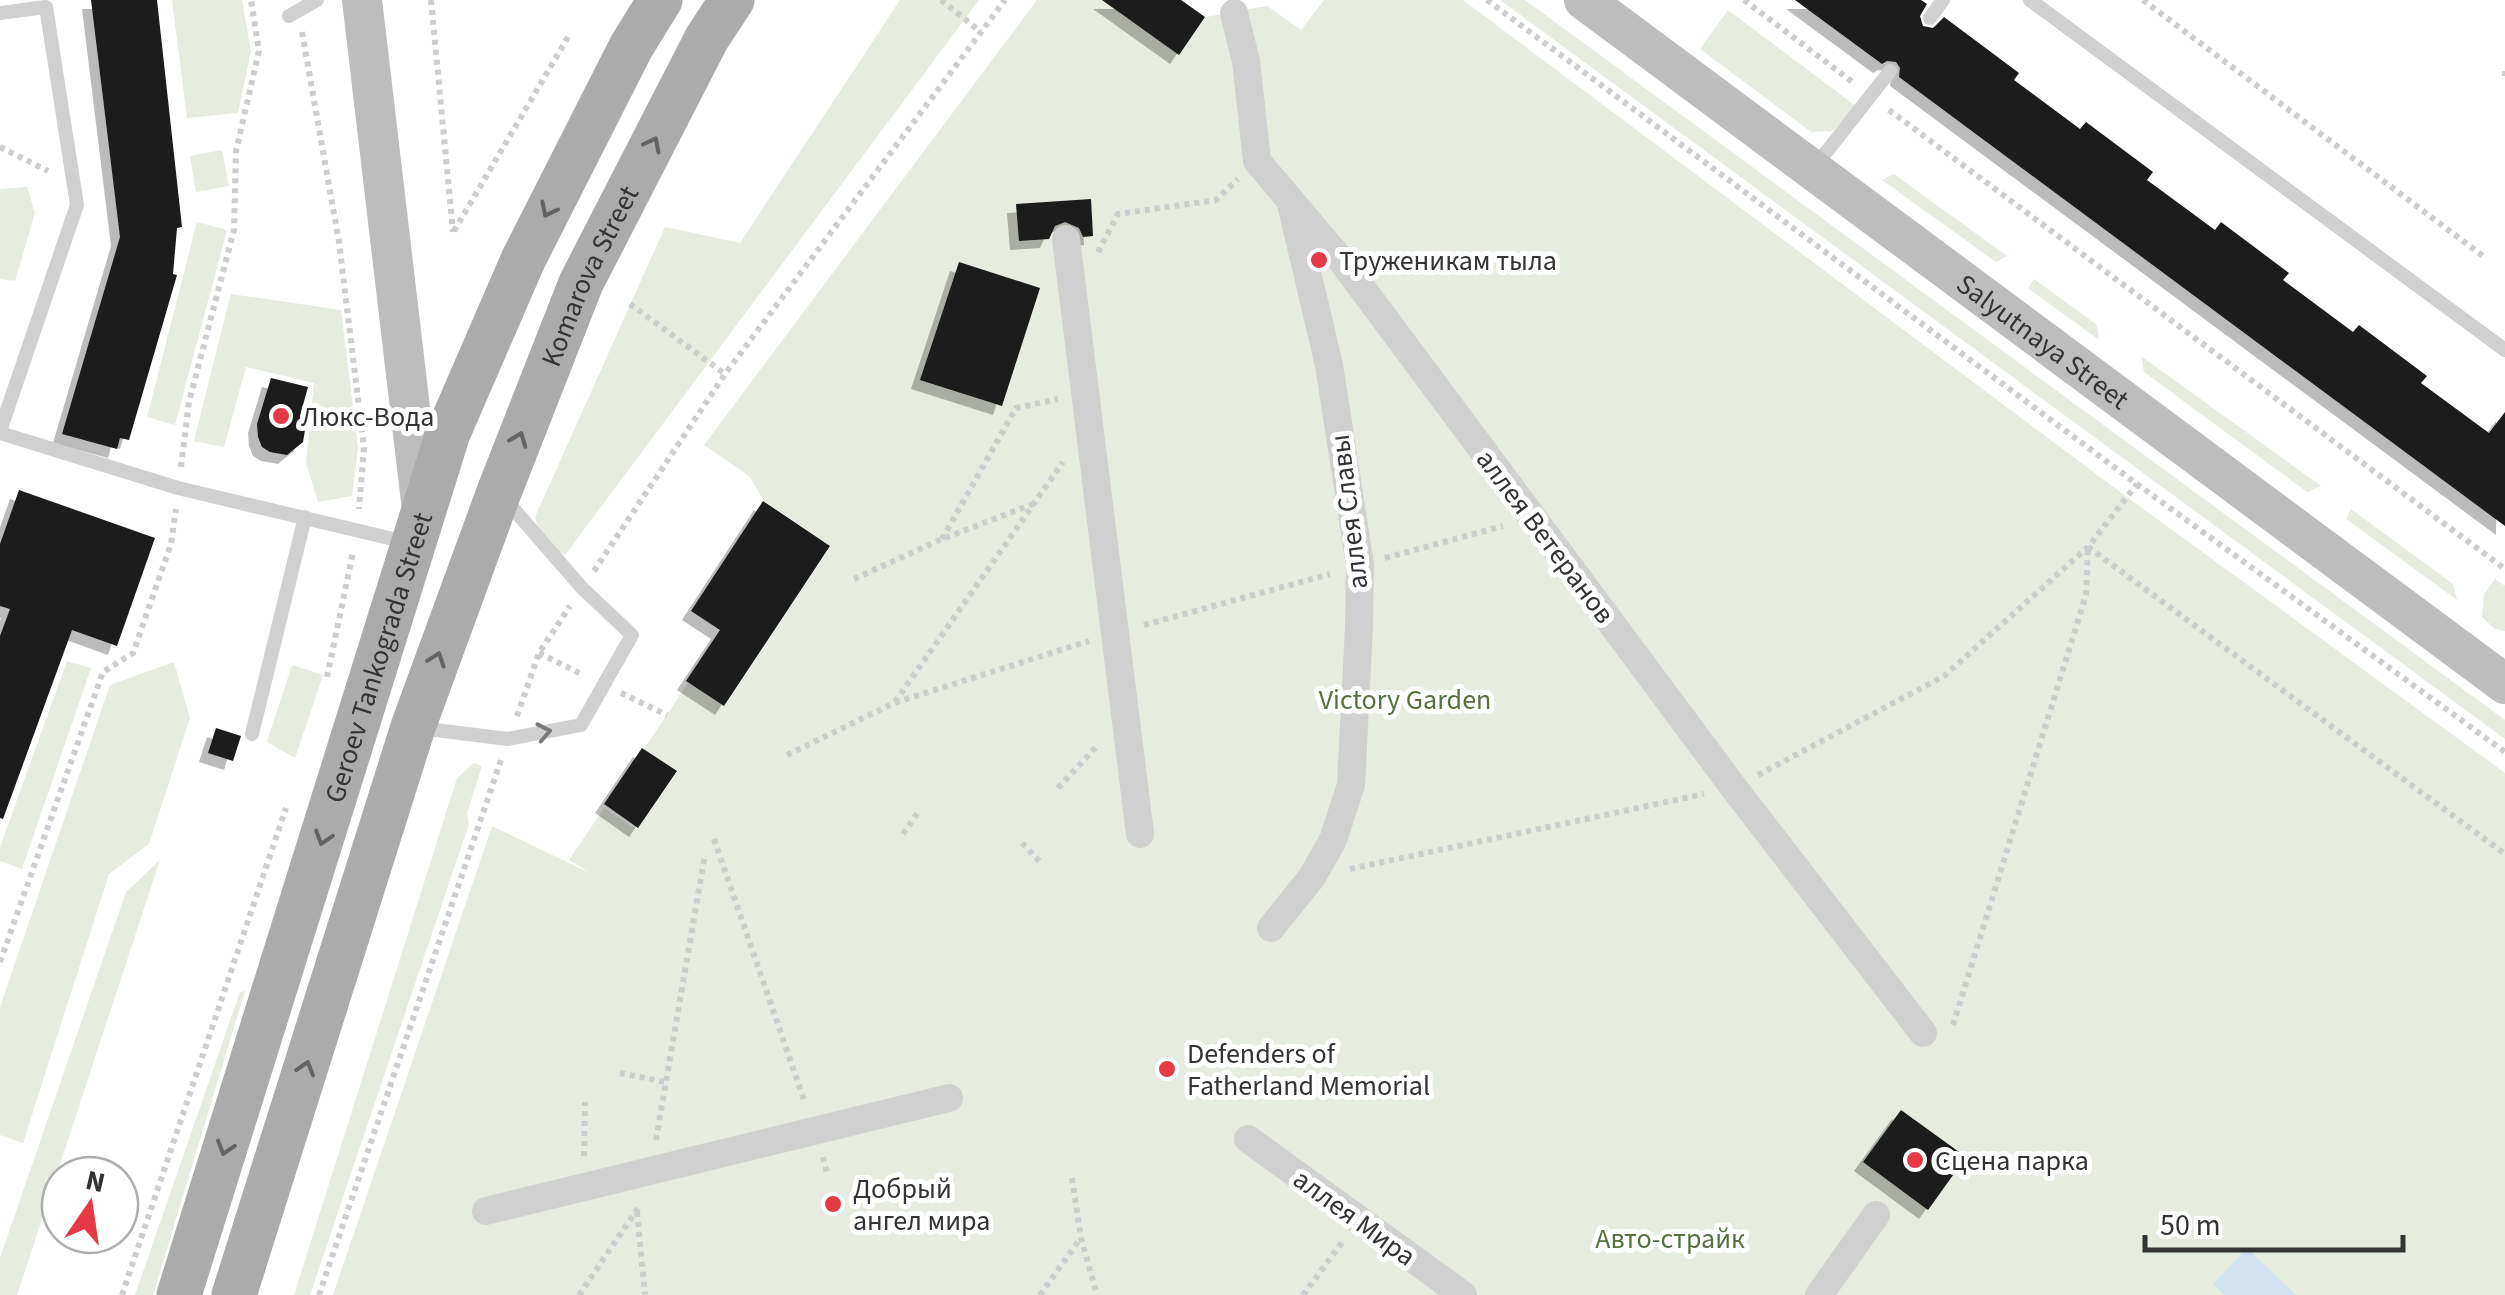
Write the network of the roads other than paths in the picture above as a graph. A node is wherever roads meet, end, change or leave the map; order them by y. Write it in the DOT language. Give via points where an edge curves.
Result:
graph roads {
  1 [pos="317,0"];
  2 [pos="362,0"];
  3 [pos="660,0"];
  4 [pos="732,0"];
  5 [pos="1584,0"];
  6 [pos="1943,0"];
  7 [pos="2030,0"];
  8 [pos="0,13"];
  9 [pos="1234,13"];
  10 [pos="294,14"];
  11 [pos="1930,18"];
  12 [pos="1890,70"];
  13 [pos="1813,170"];
  14 [pos="1289,198"];
  15 [pos="1066,240"];
  16 [pos="2505,350"];
  17 [pos="0,432"];
  18 [pos="499,492"];
  19 [pos="305,518"];
  20 [pos="418,527"];
  21 [pos="472,563"];
  22 [pos="2501,672"];
  23 [pos="413,727"];
  24 [pos="252,734"];
  25 [pos="1140,834"];
  26 [pos="1271,928"];
  27 [pos="1923,1033"];
  28 [pos="949,1098"];
  29 [pos="1248,1139"];
  30 [pos="486,1211"];
  31 [pos="1876,1215"];
  32 [pos="179,1295"];
  33 [pos="234,1295"];
  34 [pos="1463,1295"];
  35 [pos="1819,1295"];
  1 -- 10 [label="lane"];
  2 -- 20 [label="street, Geroev Tankograda Street"];
  3 -- 20 [label="main road, one-way" via="523,260 448,433"];
  18 -- 4 [label="main road, Komarova Street, one-way" via="581,284"];
  5 -- 13 [label="street, Salyutnaya Street"];
  6 -- 11 [label="lane"];
  7 -- 16 [label="lane"];
  8 -- 17 [label="lane" via="46,7 77,204"];
  9 -- 14 [label="street, аллея Ветеранов" via="1257,161"];
  12 -- 13 [label="lane"];
  13 -- 22 [label="street, Salyutnaya Street"];
  14 -- 26 [label="street, аллея Славы" via="1329,365 1360,565 1351,785 1333,840"];
  14 -- 27 [label="street, аллея Ветеранов"];
  15 -- 25 [label="street"];
  17 -- 19 [label="lane" via="178,488"];
  18 -- 21 [label="main road, Komarova Street"];
  23 -- 18 [label="lane, one-way" via="508,739 581,725 632,635"];
  19 -- 20 [label="lane"];
  19 -- 24 [label="lane"];
  20 -- 21 [label="main road"];
  20 -- 32 [label="main road, Geroev Tankograda Street, one-way"];
  23 -- 21 [label="main road, Geroev Tankograda Street, one-way"];
  33 -- 23 [label="main road, Geroev Tankograda Street, one-way"];
  28 -- 30 [label="street" via="818,1143 660,1168"];
  29 -- 34 [label="street, аллея Мира"];
  31 -- 35 [label="street"];
}
